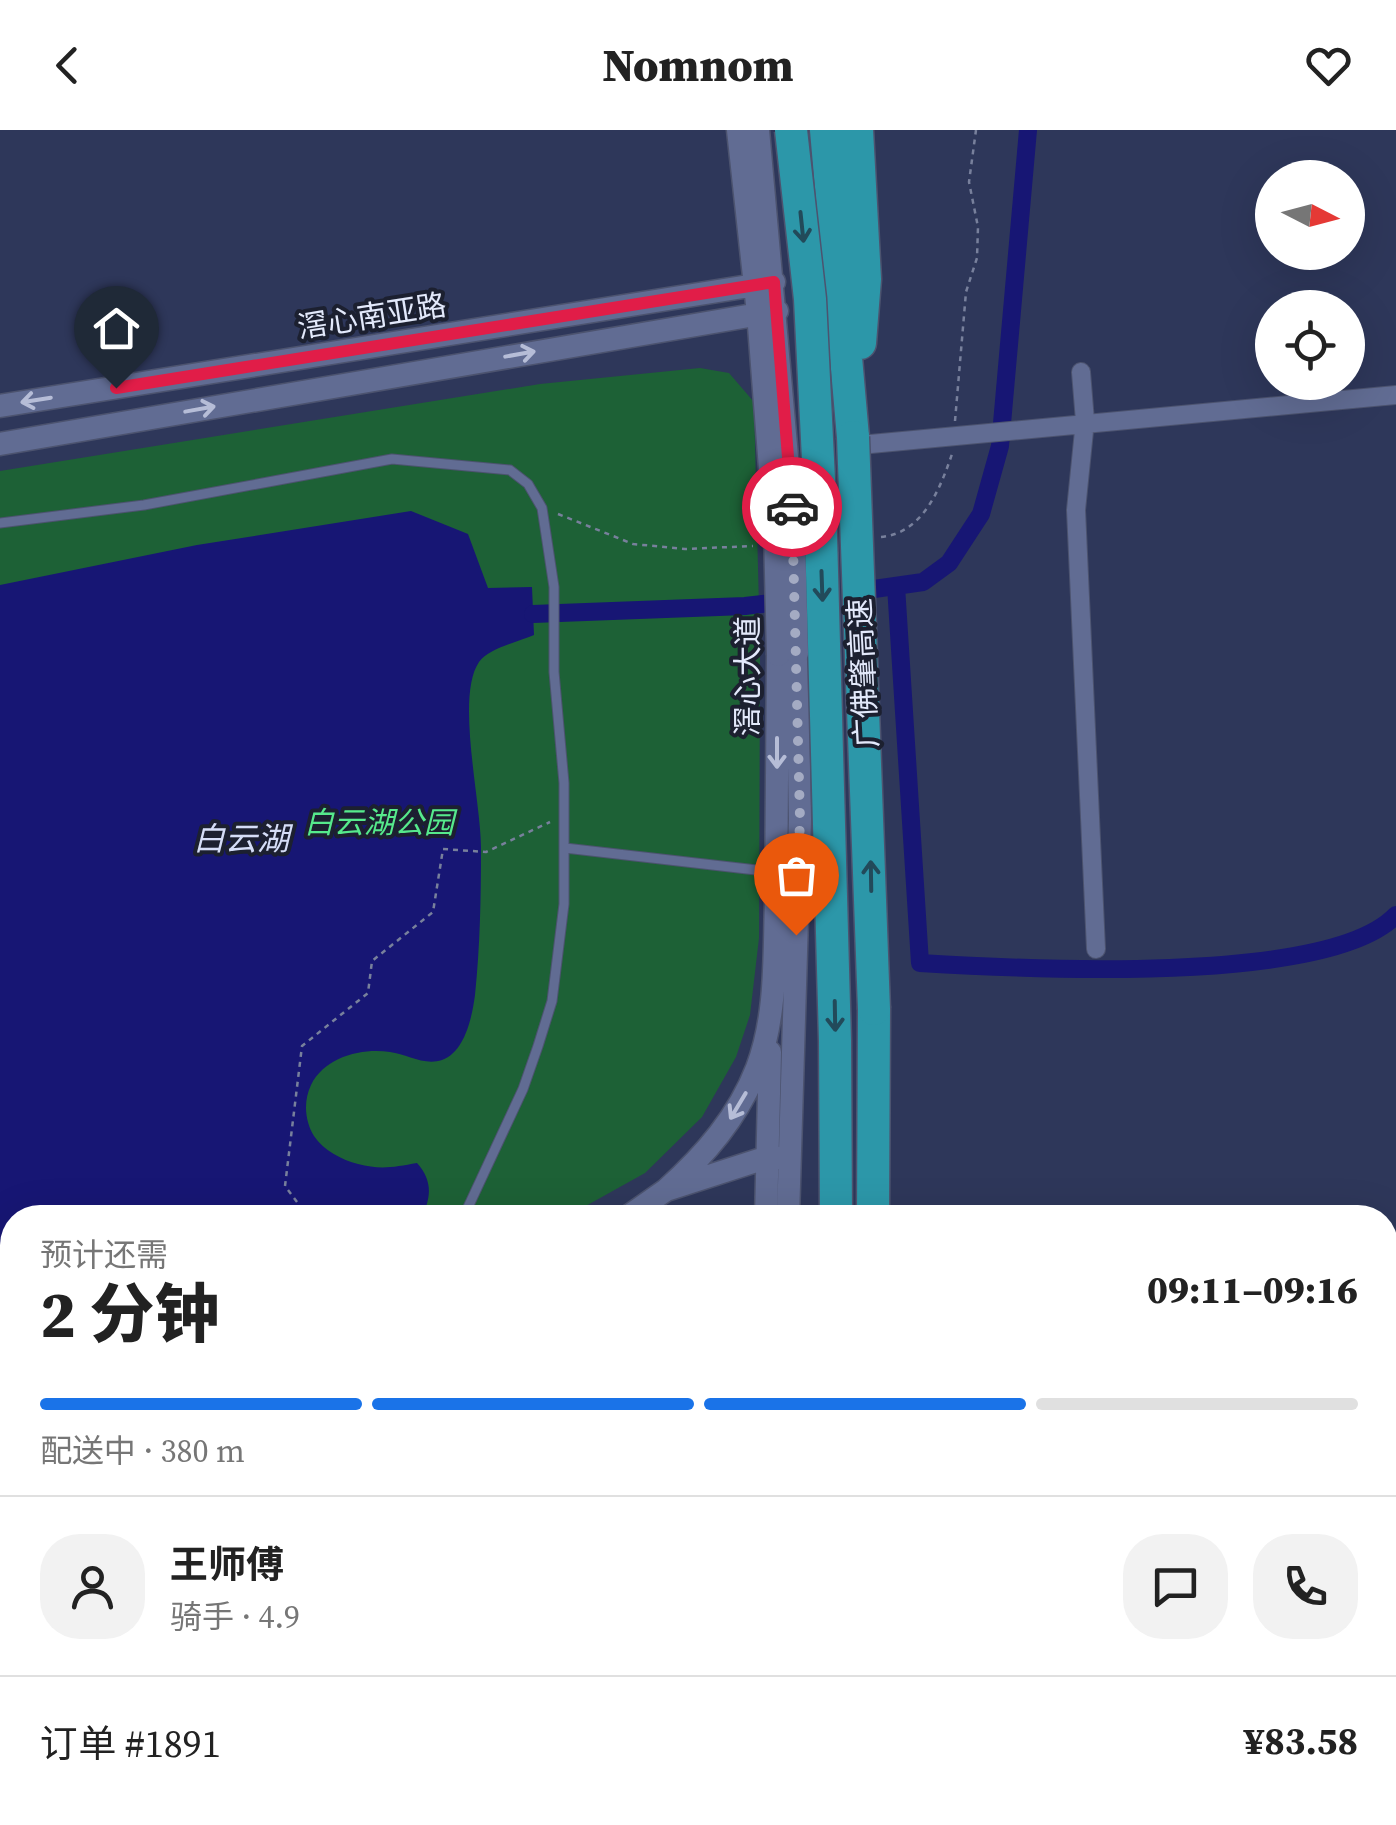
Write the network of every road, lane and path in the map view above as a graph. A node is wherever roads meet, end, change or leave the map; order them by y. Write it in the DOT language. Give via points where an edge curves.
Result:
graph roads {
  1 [pos="738,130"];
  2 [pos="758,130"];
  3 [pos="791,130"];
  4 [pos="826,130"];
  5 [pos="856,130"];
  6 [pos="764,283"];
  7 [pos="768,312"];
  8 [pos="1081,372"];
  9 [pos="1396,395"];
  10 [pos="0,406"];
  11 [pos="1085,421"];
  12 [pos="853,437"];
  13 [pos="0,444"];
  14 [pos="779,454"];
  15 [pos="0,524"];
  16 [pos="787,654"];
  17 [pos="565,816"];
  18 [pos="565,848"];
  19 [pos="776,872"];
  20 [pos="1096,949"];
  21 [pos="785,973"];
  22 [pos="777,1158"];
  23 [pos="666,1190"];
  24 [pos="300,1205"];
  25 [pos="469,1205"];
  26 [pos="645,1205"];
  27 [pos="768,1205"];
  28 [pos="786,1205"];
  29 [pos="836,1205"];
  30 [pos="873,1205"];
  1 -- 6 [label="street, 滘心大道"];
  2 -- 6 [label="street, 滘心大道"];
  3 -- 29 [label="highway, 广佛肇高速, one-way, bridge" via="810,299 819,480"];
  4 -- 12 [label="highway, 广佛肇高速"];
  5 -- 12 [label="highway" via="865,279"];
  6 -- 7 [label="street, 滘心大道"];
  6 -- 10 [label="street, 滘心南亚路, one-way"];
  13 -- 7 [label="street, 滘心南亚路, one-way"];
  7 -- 14 [label="street, 滘心大道"];
  8 -- 11 [label="street"];
  9 -- 11 [label="street"];
  11 -- 14 [label="street"];
  11 -- 20 [label="street" via="1076,510"];
  30 -- 12 [label="highway, 广佛肇高速, one-way, bridge" via="870,824"];
  14 -- 16 [label="street, 滘心大道, bridge"];
  15 -- 17 [label="lane" via="392,459 510,470 542,508 554,587"];
  16 -- 19 [label="street, 滘心大道, one-way"];
  16 -- 21 [label="street, 滘心大道" via="800,819"];
  17 -- 18 [label="lane"];
  17 -- 24 [label="path" via="486,852 443,848 434,912 372,961 368,993 302,1046 285,1186"];
  18 -- 19 [label="lane"];
  18 -- 25 [label="lane" via="552,1001 523,1089"];
  19 -- 21 [label="street, 滘心大道"];
  21 -- 22 [label="street"];
  21 -- 23 [label="street, 滘心大道, one-way" via="746,1094 705,1153"];
  22 -- 23 [label="street, 滘心大道"];
  22 -- 27 [label="street"];
  22 -- 28 [label="street"];
  23 -- 26 [label="street, 滘心大道"];
}
